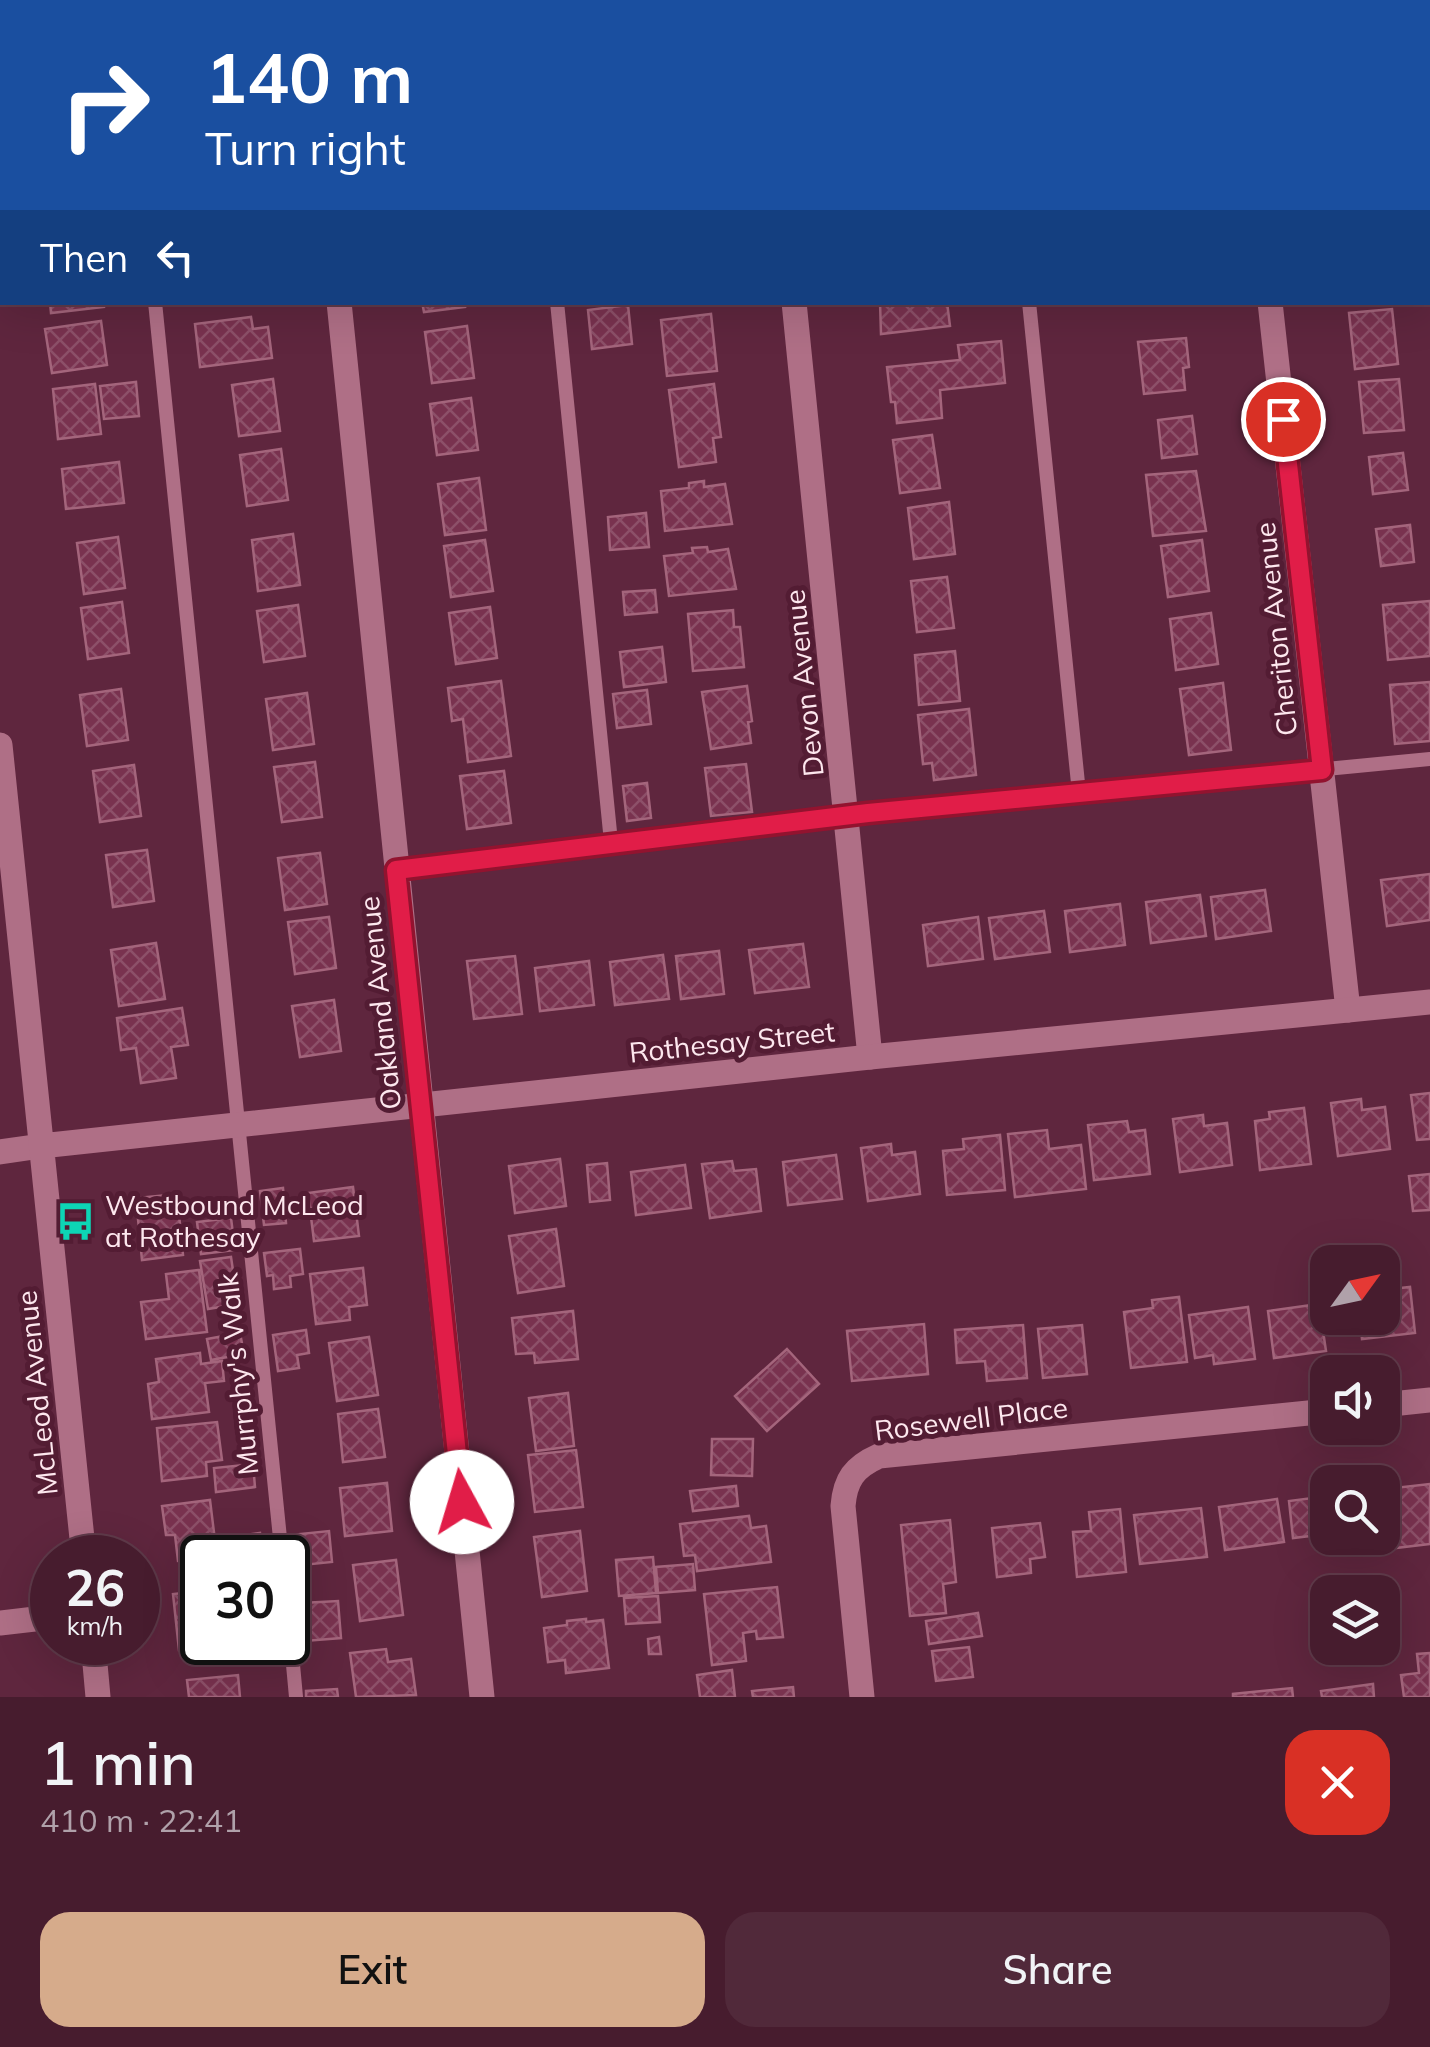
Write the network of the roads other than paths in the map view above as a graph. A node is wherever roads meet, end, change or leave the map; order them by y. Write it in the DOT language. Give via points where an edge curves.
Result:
graph roads {
  1 [pos="155,305"];
  2 [pos="339,305"];
  3 [pos="557,305"];
  4 [pos="794,305"];
  5 [pos="1029,305"];
  6 [pos="1270,305"];
  7 [pos="0,745"];
  8 [pos="1430,759"];
  9 [pos="1322,770"];
  10 [pos="1080,792"];
  11 [pos="848,815"];
  12 [pos="611,842"];
  13 [pos="396,870"];
  14 [pos="1430,1002"];
  15 [pos="1348,1010"];
  16 [pos="870,1057"];
  17 [pos="420,1107"];
  18 [pos="239,1125"];
  19 [pos="42,1146"];
  20 [pos="0,1152"];
  21 [pos="1430,1400"];
  22 [pos="1400,1403"];
  23 [pos="1310,1412"];
  24 [pos="82,1535"];
  25 [pos="280,1535"];
  26 [pos="30,1620"];
  27 [pos="0,1623"];
  28 [pos="95,1665"];
  29 [pos="293,1665"];
  30 [pos="98,1697"];
  31 [pos="296,1697"];
  32 [pos="482,1697"];
  33 [pos="862,1697"];
  1 -- 18 [label="lane, Murrphy's Walk"];
  2 -- 13 [label="street, Oakland Avenue"];
  3 -- 12 [label="lane"];
  4 -- 11 [label="street, Devon Avenue"];
  5 -- 10 [label="lane"];
  6 -- 9 [label="street, Cheriton Avenue"];
  7 -- 19 [label="street, McLeod Avenue"];
  8 -- 9 [label="lane"];
  9 -- 10 [label="lane"];
  9 -- 15 [label="street, Cheriton Avenue"];
  10 -- 11 [label="lane"];
  11 -- 12 [label="lane"];
  11 -- 16 [label="street, Devon Avenue"];
  12 -- 13 [label="lane"];
  13 -- 17 [label="street, Oakland Avenue"];
  14 -- 15 [label="street, Rothesay Street"];
  15 -- 16 [label="street, Rothesay Street"];
  16 -- 17 [label="street, Rothesay Street"];
  17 -- 18 [label="street, Rothesay Street"];
  17 -- 32 [label="street, Oakland Avenue"];
  18 -- 19 [label="street, Rothesay Street"];
  18 -- 25 [label="lane, Murrphy's Walk"];
  19 -- 20 [label="street, Rothesay Street"];
  19 -- 24 [label="street, McLeod Avenue"];
  21 -- 22 [label="street"];
  23 -- 33 [label="street, Rosewell Place" via="865,1462 845,1486 843,1506"];
  26 -- 27 [label="street"];
  28 -- 30 [label="street"];
  29 -- 31 [label="lane"];
}
